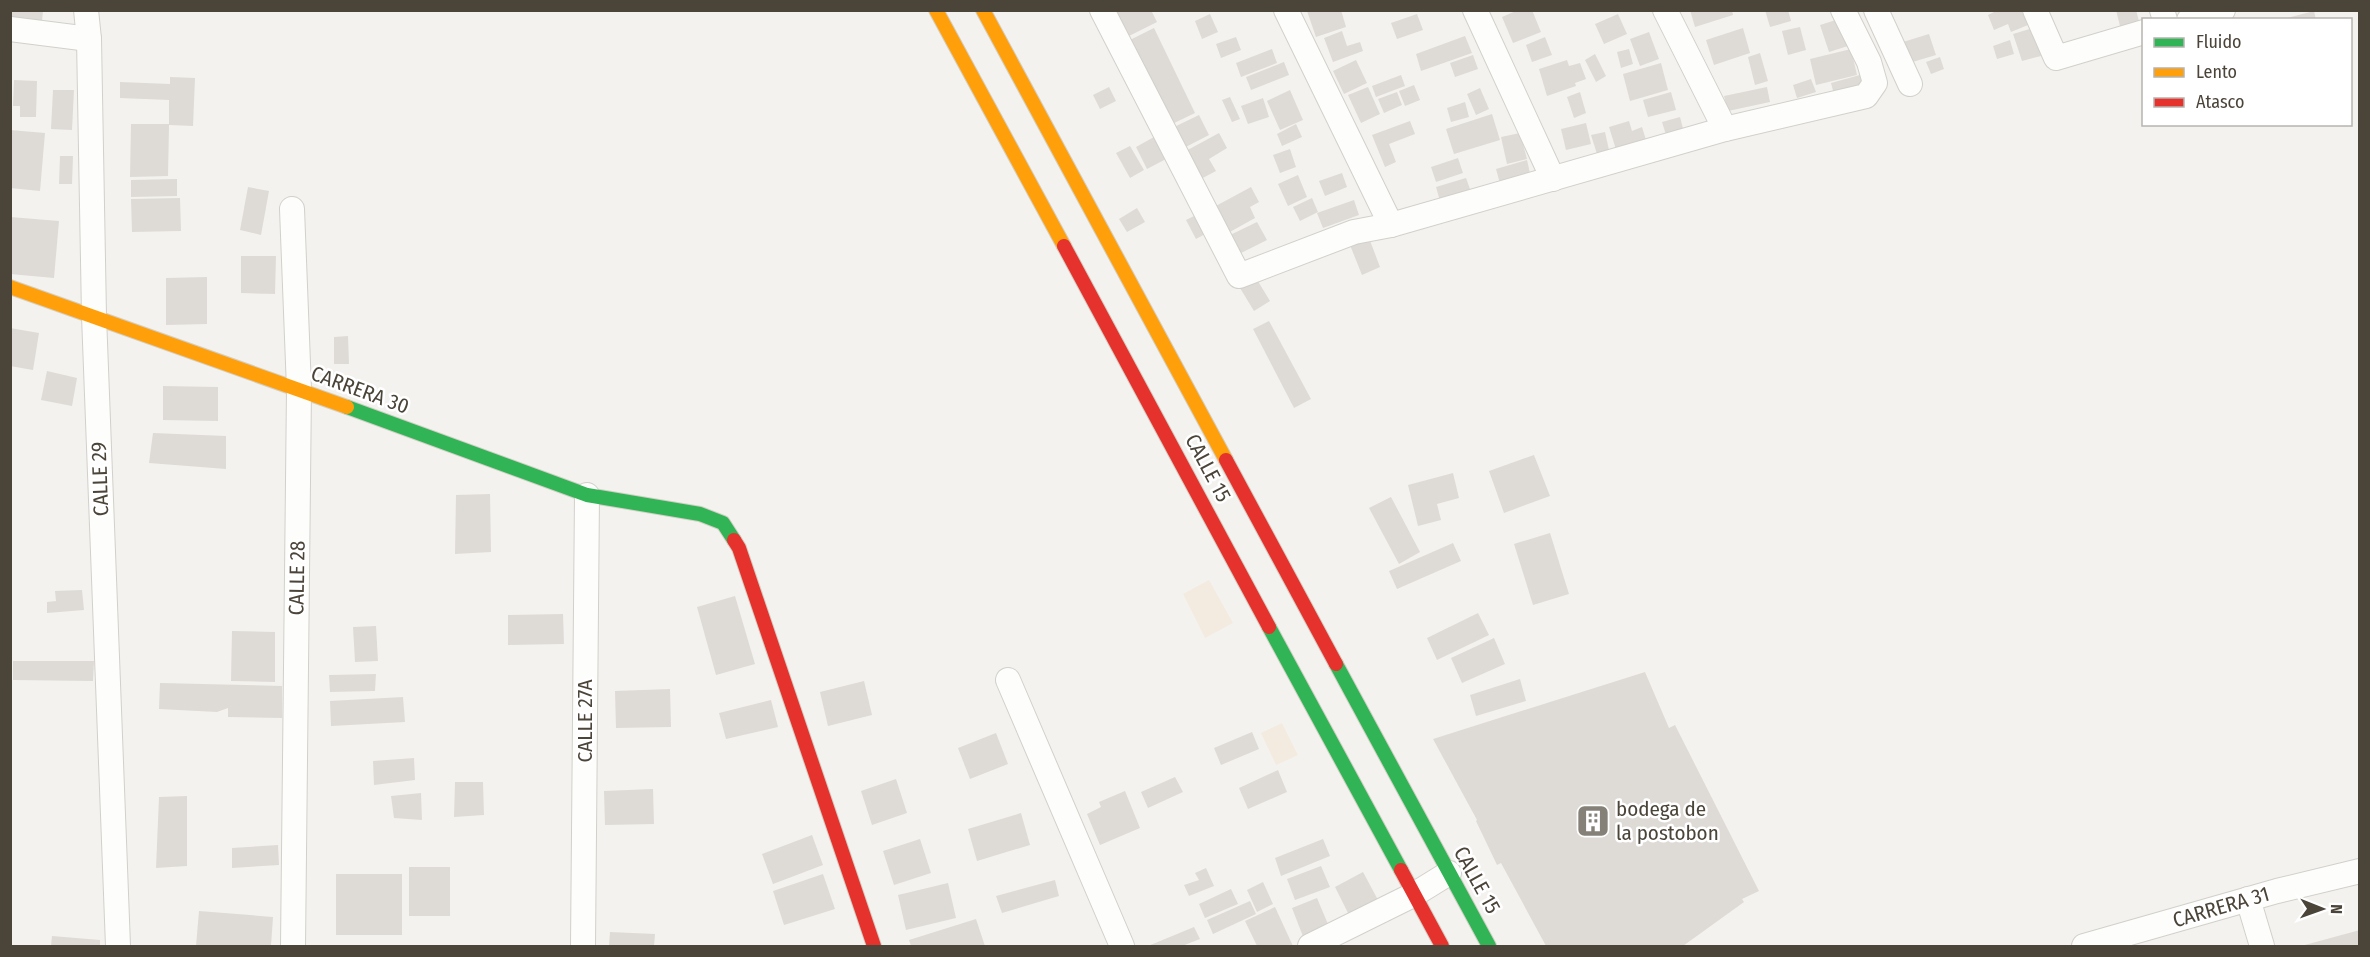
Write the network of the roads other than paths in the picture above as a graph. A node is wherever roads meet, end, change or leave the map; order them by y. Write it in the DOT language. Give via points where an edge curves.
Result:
graph roads {
  1 [pos="86,10"];
  2 [pos="936,10"];
  3 [pos="983,10"];
  4 [pos="1102,10"];
  5 [pos="1287,10"];
  6 [pos="1475,10"];
  7 [pos="1665,10"];
  8 [pos="1843,10"];
  9 [pos="1876,10"];
  10 [pos="2035,10"];
  11 [pos="2223,10"];
  12 [pos="2196,18"];
  13 [pos="10,29"];
  14 [pos="2142,33"];
  15 [pos="89,39"];
  16 [pos="1910,84"];
  17 [pos="1725,129"];
  18 [pos="1553,179"];
  19 [pos="292,209"];
  20 [pos="1391,225"];
  21 [pos="10,287"];
  22 [pos="94,316"];
  23 [pos="299,389"];
  24 [pos="587,495"];
  25 [pos="1008,680"];
  26 [pos="2360,872"];
  27 [pos="1449,873"];
  28 [pos="1415,894"];
  29 [pos="2248,899"];
  30 [pos="118,946"];
  31 [pos="293,946"];
  32 [pos="583,946"];
  33 [pos="874,946"];
  34 [pos="1122,946"];
  35 [pos="1310,946"];
  36 [pos="1442,946"];
  37 [pos="1489,946"];
  38 [pos="2084,946"];
  39 [pos="2262,946"];
  1 -- 15 [label="street, CALLE 29"];
  2 -- 28 [label="main road, CALLE 15"];
  3 -- 27 [label="main road, CALLE 15"];
  4 -- 20 [label="street" via="1239,276 1354,232"];
  5 -- 20 [label="street"];
  6 -- 18 [label="street"];
  7 -- 17 [label="street"];
  8 -- 17 [label="street" via="1875,83 1866,96"];
  9 -- 16 [label="street"];
  10 -- 14 [label="street" via="2056,58"];
  11 -- 12 [label="street"];
  13 -- 15 [label="street"];
  15 -- 22 [label="street, CALLE 29"];
  17 -- 18 [label="street"];
  18 -- 20 [label="street"];
  19 -- 23 [label="street, CALLE 28"];
  21 -- 22 [label="main road, CARRERA 30"];
  22 -- 23 [label="main road, CARRERA 30"];
  22 -- 30 [label="street, CALLE 29"];
  23 -- 24 [label="main road, CARRERA 30"];
  23 -- 31 [label="street, CALLE 28"];
  24 -- 32 [label="street, CALLE 27A"];
  24 -- 33 [label="main road, CARRERA 30" via="700,514 723,523 739,548"];
  25 -- 34 [label="street"];
  26 -- 29 [label="street, CARRERA 31"];
  27 -- 28 [label="street"];
  27 -- 37 [label="main road, CALLE 15"];
  28 -- 35 [label="street"];
  28 -- 36 [label="main road, CALLE 15"];
  29 -- 38 [label="street, CARRERA 31"];
  29 -- 39 [label="street"];
}
